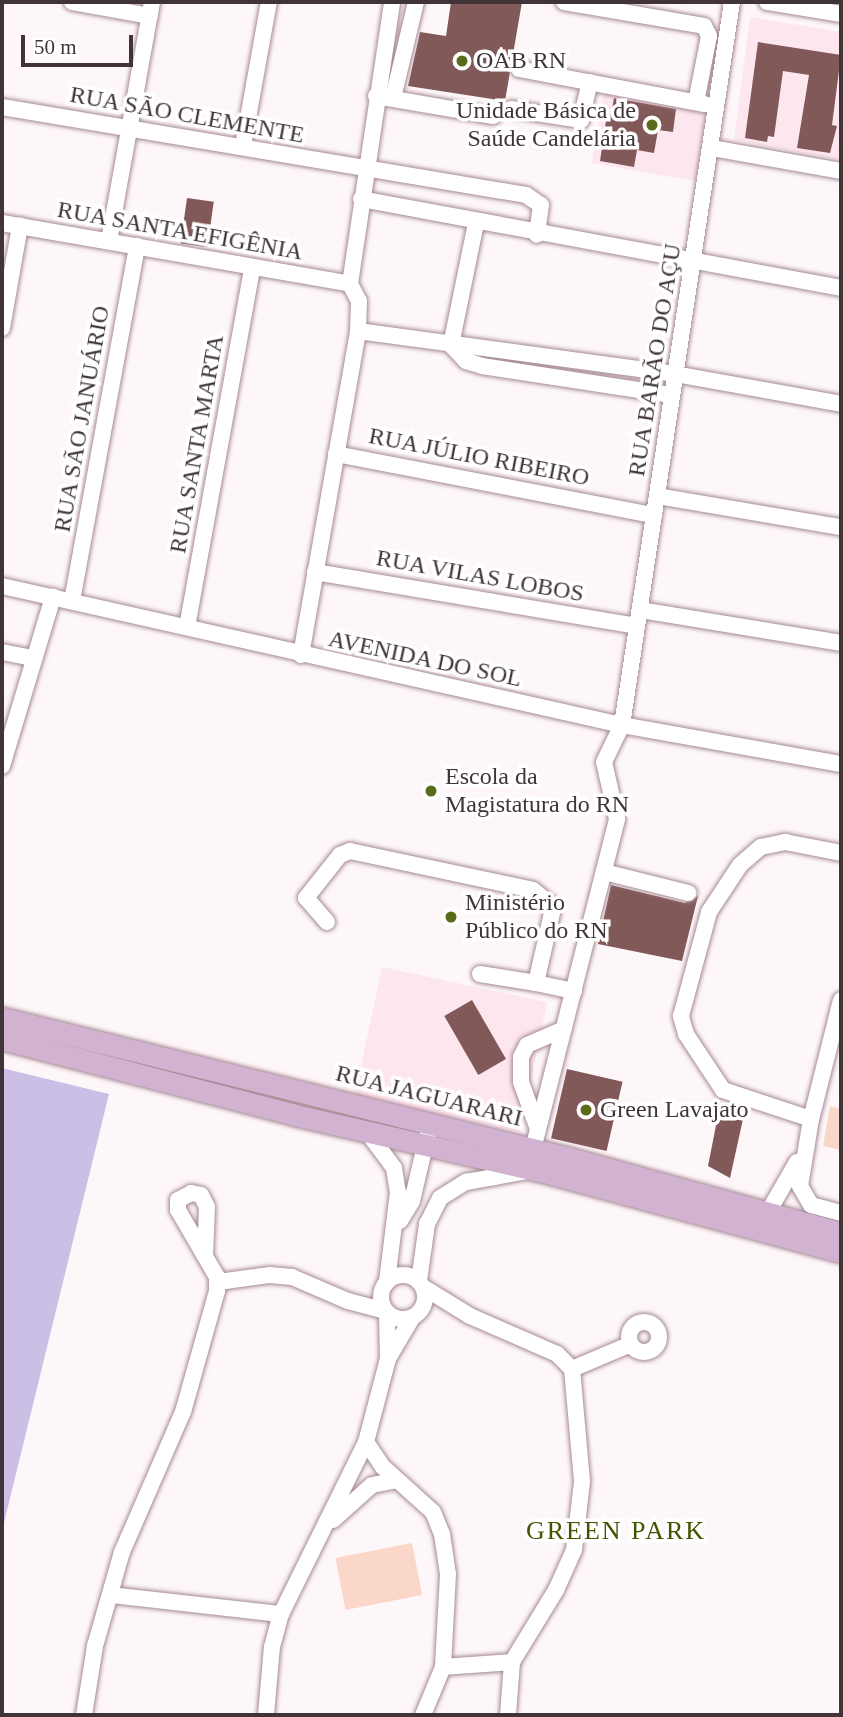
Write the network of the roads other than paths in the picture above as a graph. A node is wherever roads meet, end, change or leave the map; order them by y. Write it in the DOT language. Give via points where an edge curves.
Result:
graph roads {
  1 [pos="72,2"];
  2 [pos="269,2"];
  3 [pos="392,2"];
  4 [pos="416,2"];
  5 [pos="564,2"];
  6 [pos="732,2"];
  7 [pos="767,2"];
  8 [pos="151,9"];
  9 [pos="841,14"];
  10 [pos="519,69"];
  11 [pos="590,82"];
  12 [pos="376,96"];
  13 [pos="393,98"];
  14 [pos="696,102"];
  15 [pos="718,106"];
  16 [pos="2,107"];
  17 [pos="511,109"];
  18 [pos="493,116"];
  19 [pos="132,129"];
  20 [pos="243,146"];
  21 [pos="712,148"];
  22 [pos="364,169"];
  23 [pos="841,171"];
  24 [pos="361,199"];
  25 [pos="2,223"];
  26 [pos="476,223"];
  27 [pos="20,226"];
  28 [pos="537,235"];
  29 [pos="109,241"];
  30 [pos="137,246"];
  31 [pos="692,262"];
  32 [pos="252,268"];
  33 [pos="350,284"];
  34 [pos="841,288"];
  35 [pos="2,328"];
  36 [pos="358,331"];
  37 [pos="451,345"];
  38 [pos="675,374"];
  39 [pos="672,395"];
  40 [pos="841,404"];
  41 [pos="336,454"];
  42 [pos="657,496"];
  43 [pos="654,515"];
  44 [pos="841,527"];
  45 [pos="315,572"];
  46 [pos="2,586"];
  47 [pos="53,597"];
  48 [pos="72,601"];
  49 [pos="639,618"];
  50 [pos="187,627"];
  51 [pos="841,643"];
  52 [pos="2,652"];
  53 [pos="301,655"];
  54 [pos="34,658"];
  55 [pos="622,726"];
  56 [pos="841,764"];
  57 [pos="2,766"];
  58 [pos="841,853"];
  59 [pos="604,872"];
  60 [pos="688,892"];
  61 [pos="327,922"];
  62 [pos="480,974"];
  63 [pos="536,983"];
  64 [pos="574,991"];
  65 [pos="841,1000"];
  66 [pos="2,1018"];
  67 [pos="564,1029"];
  68 [pos="2,1039"];
  69 [pos="811,1119"];
  70 [pos="368,1133"];
  71 [pos="428,1134"];
  72 [pos="535,1150"];
  73 [pos="798,1172"];
  74 [pos="841,1213"];
  75 [pos="767,1214"];
  76 [pos="397,1226"];
  77 [pos="841,1233"];
  78 [pos="841,1252"];
  79 [pos="205,1256"];
  80 [pos="218,1282"];
  81 [pos="421,1284"];
  82 [pos="385,1301"];
  83 [pos="454,1305"];
  84 [pos="417,1313"];
  85 [pos="631,1344"];
  86 [pos="388,1359"];
  87 [pos="572,1369"];
  88 [pos="366,1443"];
  89 [pos="397,1480"];
  90 [pos="325,1530"];
  91 [pos="111,1595"];
  92 [pos="281,1615"];
  93 [pos="512,1662"];
  94 [pos="443,1667"];
  95 [pos="84,1715"];
  96 [pos="265,1715"];
  97 [pos="423,1715"];
  98 [pos="508,1715"];
  1 -- 8 [label="street"];
  2 -- 20 [label="street"];
  3 -- 12 [label="street"];
  4 -- 13 [label="street"];
  5 -- 14 [label="street" via="704,26 709,36"];
  6 -- 15 [label="street, RUA BARÃO DO AÇU"];
  7 -- 9 [label="street"];
  8 -- 19 [label="street"];
  10 -- 11 [label="street"];
  11 -- 14 [label="street"];
  11 -- 17 [label="street" via="581,120"];
  12 -- 13 [label="street"];
  12 -- 22 [label="street"];
  13 -- 18 [label="street"];
  14 -- 15 [label="street"];
  15 -- 21 [label="street, RUA BARÃO DO AÇU"];
  16 -- 19 [label="street, RUA SÃO CLEMENTE"];
  19 -- 20 [label="street, RUA SÃO CLEMENTE"];
  19 -- 29 [label="street"];
  20 -- 22 [label="street, RUA SÃO CLEMENTE"];
  21 -- 23 [label="street"];
  21 -- 31 [label="street, RUA BARÃO DO AÇU"];
  22 -- 24 [label="street"];
  22 -- 28 [label="street, RUA SÃO CLEMENTE" via="536,197 542,214"];
  24 -- 26 [label="street"];
  24 -- 33 [label="street"];
  25 -- 27 [label="street, RUA SANTA EFIGÊNIA"];
  26 -- 28 [label="street"];
  26 -- 37 [label="street"];
  27 -- 29 [label="street, RUA SANTA EFIGÊNIA"];
  27 -- 35 [label="street"];
  28 -- 31 [label="street"];
  29 -- 30 [label="street, RUA SANTA EFIGÊNIA"];
  30 -- 32 [label="street, RUA SANTA EFIGÊNIA"];
  30 -- 48 [label="street, RUA SÃO JANUÁRIO"];
  31 -- 34 [label="street"];
  31 -- 38 [label="street, RUA BARÃO DO AÇU"];
  32 -- 33 [label="street, RUA SANTA EFIGÊNIA"];
  32 -- 50 [label="street, RUA SANTA MARTA"];
  33 -- 36 [label="street" via="359,301"];
  36 -- 37 [label="street"];
  36 -- 41 [label="street"];
  37 -- 38 [label="street"];
  37 -- 39 [label="street" via="466,361 482,366"];
  38 -- 39 [label="street, RUA BARÃO DO AÇU"];
  38 -- 40 [label="street"];
  39 -- 42 [label="street, RUA BARÃO DO AÇU"];
  41 -- 43 [label="street, RUA JÚLIO RIBEIRO"];
  41 -- 45 [label="street"];
  42 -- 43 [label="street, RUA BARÃO DO AÇU"];
  42 -- 44 [label="street"];
  43 -- 49 [label="street, RUA BARÃO DO AÇU"];
  45 -- 49 [label="street, RUA VILAS LOBOS"];
  45 -- 53 [label="street"];
  46 -- 47 [label="street, AVENIDA DO SOL"];
  47 -- 48 [label="street, AVENIDA DO SOL"];
  47 -- 54 [label="street"];
  48 -- 50 [label="street, AVENIDA DO SOL"];
  49 -- 51 [label="street, RUA VILAS LOBOS"];
  49 -- 55 [label="street, RUA BARÃO DO AÇU"];
  50 -- 53 [label="street, AVENIDA DO SOL"];
  52 -- 54 [label="street"];
  53 -- 55 [label="street, AVENIDA DO SOL"];
  54 -- 57 [label="street"];
  55 -- 56 [label="street, AVENIDA DO SOL"];
  55 -- 59 [label="street, RUA BARÃO DO AÇU" via="606,754 604,768 617,811"];
  58 -- 69 [label="street" via="785,842 761,847 740,865 709,912 681,1016 686,1034 723,1090"];
  59 -- 60 [label="street"];
  59 -- 64 [label="street, RUA BARÃO DO AÇU"];
  61 -- 63 [label="street" via="306,898 340,855 350,851 386,855 533,890 550,904 552,913"];
  62 -- 63 [label="street"];
  63 -- 64 [label="street"];
  64 -- 67 [label="street, RUA BARÃO DO AÇU"];
  65 -- 69 [label="street"];
  66 -- 71 [label="main road, RUA JAGUARARI"];
  67 -- 72 [label="street, RUA BARÃO DO AÇU"];
  67 -- 72 [label="street" via="527,1045 521,1057 521,1082"];
  68 -- 70 [label="main road, RUA JAGUARARI"];
  69 -- 73 [label="street"];
  70 -- 71 [label="main road, RUA JAGUARARI"];
  70 -- 76 [label="street" via="394,1168"];
  71 -- 72 [label="main road, RUA JAGUARARI"];
  71 -- 76 [label="street" via="412,1201"];
  72 -- 75 [label="main road, RUA JAGUARARI"];
  72 -- 78 [label="main road, RUA JAGUARARI"];
  72 -- 81 [label="street" via="440,1198 428,1224"];
  73 -- 74 [label="street" via="802,1196 811,1205"];
  73 -- 75 [label="street"];
  75 -- 77 [label="main road, RUA JAGUARARI"];
  76 -- 82 [label="street"];
  79 -- 80 [label="street"];
  80 -- 82 [label="street" via="269,1275 292,1277 348,1301"];
  80 -- 91 [label="street" via="183,1412 122,1552"];
  81 -- 82 [label="street" via="399,1275"];
  81 -- 83 [label="street"];
  81 -- 84 [label="street"];
  82 -- 84 [label="street" via="399,1320"];
  82 -- 86 [label="street"];
  83 -- 84 [label="street"];
  83 -- 87 [label="street" via="557,1354"];
  84 -- 86 [label="street"];
  85 -- 87 [label="street"];
  86 -- 88 [label="street"];
  87 -- 93 [label="street" via="582,1482 573,1550 556,1590"];
  88 -- 89 [label="street"];
  88 -- 90 [label="street"];
  89 -- 90 [label="street" via="372,1485"];
  89 -- 94 [label="street" via="433,1512 442,1534 448,1574"];
  90 -- 92 [label="street"];
  91 -- 92 [label="street"];
  91 -- 95 [label="street" via="95,1646"];
  92 -- 96 [label="street" via="272,1647"];
  93 -- 94 [label="street"];
  93 -- 98 [label="street"];
  94 -- 97 [label="street"];
}
